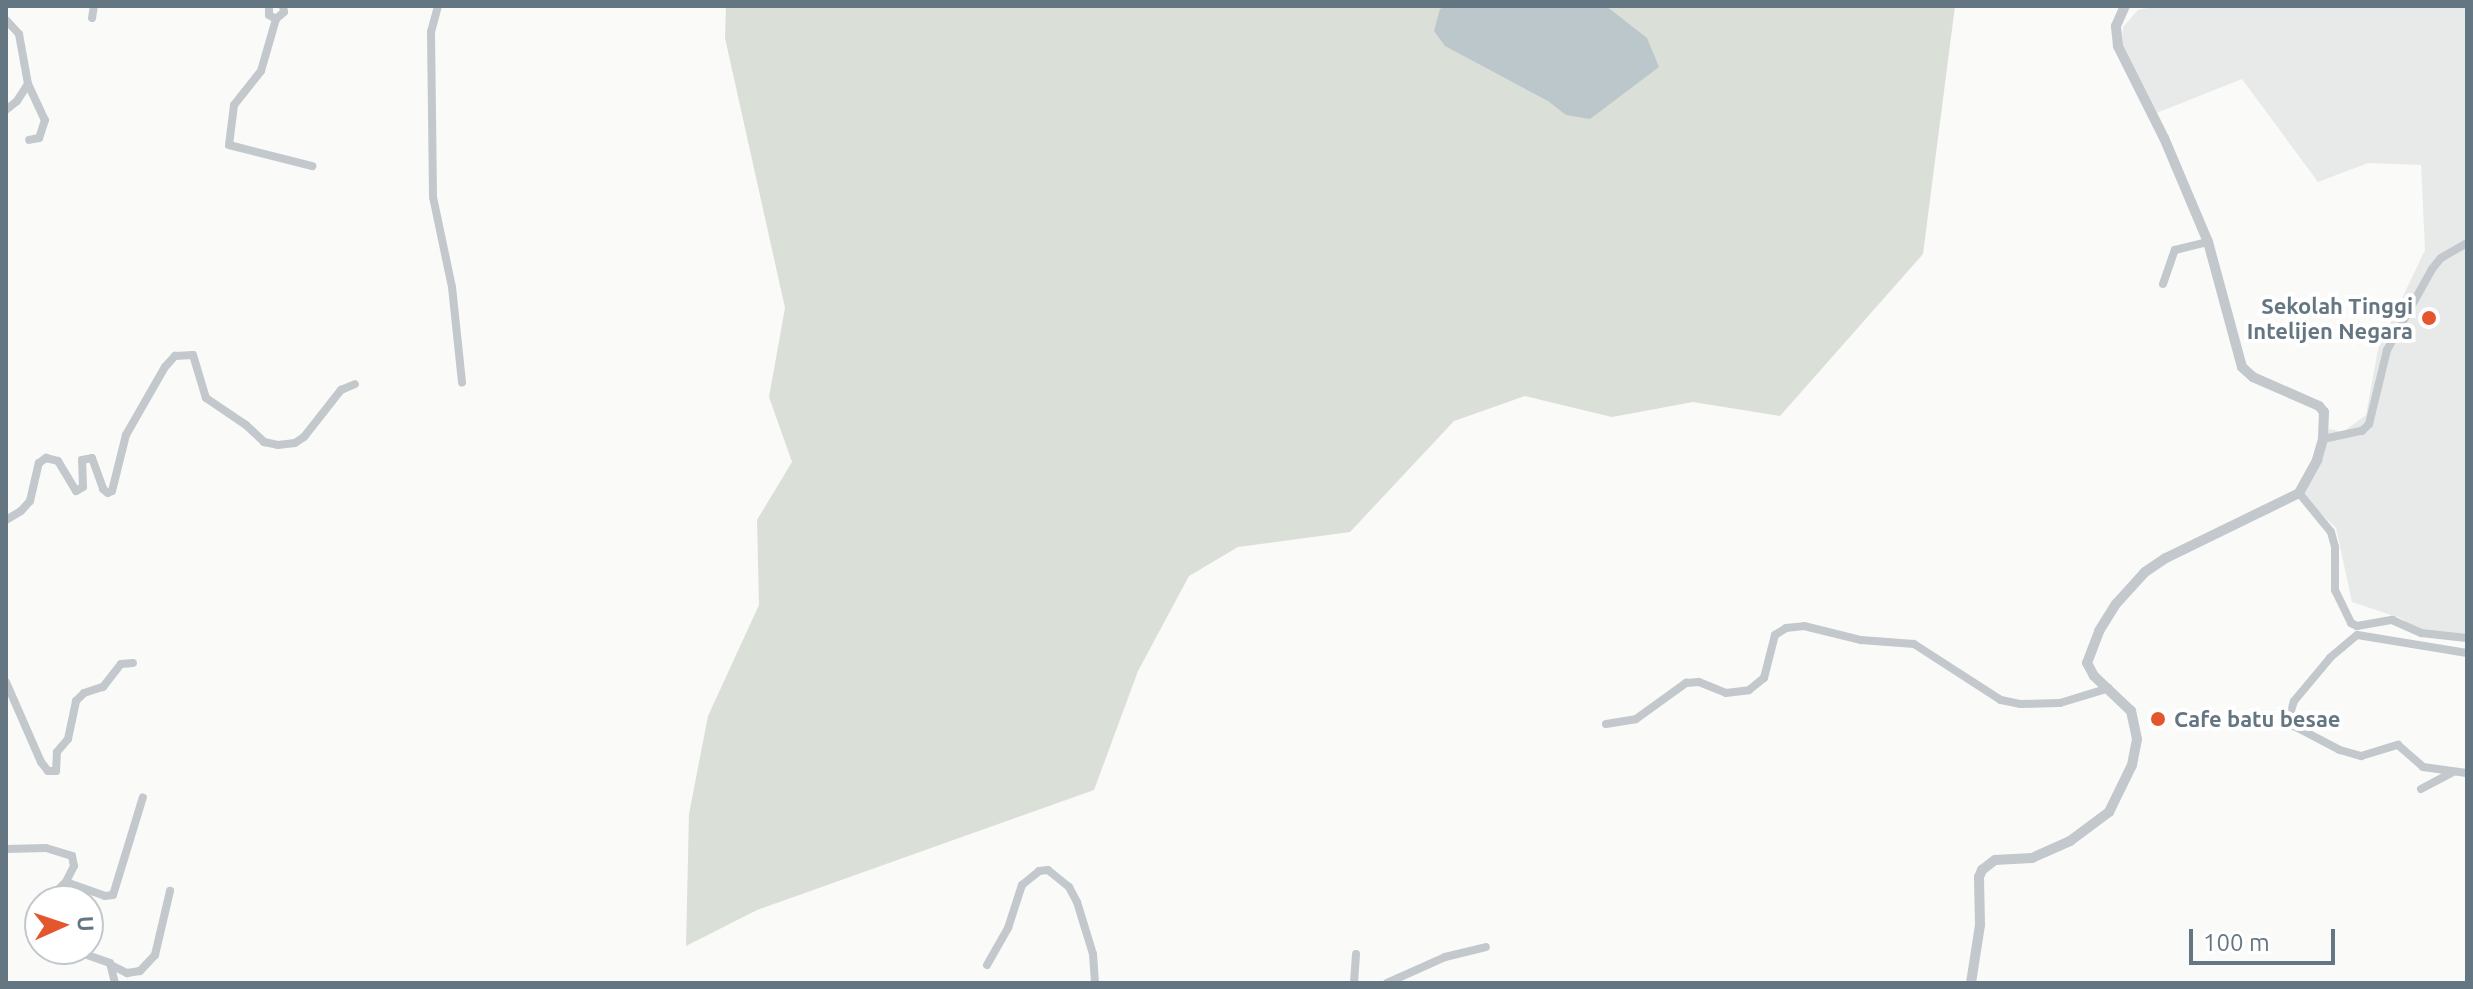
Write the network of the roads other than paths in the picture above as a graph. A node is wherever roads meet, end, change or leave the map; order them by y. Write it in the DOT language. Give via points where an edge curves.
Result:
graph roads {
  1 [pos="94,6"];
  2 [pos="283,6"];
  3 [pos="438,6"];
  4 [pos="2125,6"];
  5 [pos="266,7"];
  6 [pos="92,18"];
  7 [pos="276,19"];
  8 [pos="6,20"];
  9 [pos="28,84"];
  10 [pos="6,110"];
  11 [pos="29,140"];
  12 [pos="312,166"];
  13 [pos="2208,242"];
  14 [pos="2467,243"];
  15 [pos="2163,284"];
  16 [pos="462,382"];
  17 [pos="355,384"];
  18 [pos="2323,439"];
  19 [pos="2299,493"];
  20 [pos="6,520"];
  21 [pos="2357,631"];
  22 [pos="2467,638"];
  23 [pos="2467,653"];
  24 [pos="133,663"];
  25 [pos="6,682"];
  26 [pos="2109,688"];
  27 [pos="1606,724"];
  28 [pos="2454,772"];
  29 [pos="2467,773"];
  30 [pos="2421,789"];
  31 [pos="143,797"];
  32 [pos="6,849"];
  33 [pos="66,882"];
  34 [pos="63,885"];
  35 [pos="170,891"];
  36 [pos="1486,947"];
  37 [pos="1356,954"];
  38 [pos="104,962"];
  39 [pos="987,965"];
  40 [pos="113,966"];
  41 [pos="115,983"];
  42 [pos="1095,983"];
  43 [pos="1354,983"];
  44 [pos="1387,983"];
  45 [pos="1971,983"];
  1 -- 6 [label="street"];
  2 -- 7 [label="street"];
  3 -- 16 [label="street" via="431,32 432,184 452,287"];
  4 -- 13 [label="street" via="2116,26 2118,46"];
  5 -- 7 [label="street"];
  7 -- 12 [label="street" via="261,71 234,105 229,145"];
  8 -- 9 [label="street" via="19,34"];
  9 -- 10 [label="street"];
  9 -- 11 [label="street" via="45,120 42,135"];
  13 -- 15 [label="street" via="2175,250"];
  13 -- 18 [label="street" via="2242,367 2319,406 2324,412"];
  14 -- 18 [label="street" via="2432,269 2387,350 2369,424 2362,431"];
  17 -- 20 [label="street" via="341,390 304,437 278,445 264,442 206,398 193,355 175,356 124,438 112,491 103,489 90,457 82,460 83,487 76,491 58,461 46,458 37,468 30,501"];
  18 -- 19 [label="street"];
  19 -- 21 [label="street" via="2331,532 2338,602"];
  19 -- 26 [label="street" via="2166,558 2133,583 2099,631 2087,659 2089,670"];
  21 -- 22 [label="street" via="2392,620 2421,633"];
  21 -- 23 [label="street"];
  21 -- 28 [label="street" via="2294,701 2294,726 2361,756 2398,745 2423,767"];
  24 -- 25 [label="street" via="121,664 103,687 76,701 68,739 57,752 56,771 48,771 41,762"];
  26 -- 27 [label="street" via="2060,703 2020,704 2001,700 1914,644 1861,640 1804,626 1775,635 1764,678 1749,690 1726,693 1699,682 1686,683 1636,719"];
  26 -- 45 [label="street" via="2137,723 2136,753 2122,788 2102,818 2057,849 1985,866 1979,877 1980,925"];
  28 -- 29 [label="street"];
  28 -- 30 [label="street"];
  31 -- 33 [label="street" via="113,895"];
  32 -- 33 [label="street" via="46,848 72,856 74,866"];
  33 -- 34 [label="street"];
  35 -- 40 [label="street" via="155,955 140,971 127,973"];
  36 -- 44 [label="street" via="1445,957"];
  37 -- 43 [label="street"];
  38 -- 40 [label="street"];
  39 -- 42 [label="street" via="1008,928 1022,885 1048,870 1069,887 1077,902 1093,954"];
  40 -- 41 [label="street"];
}
